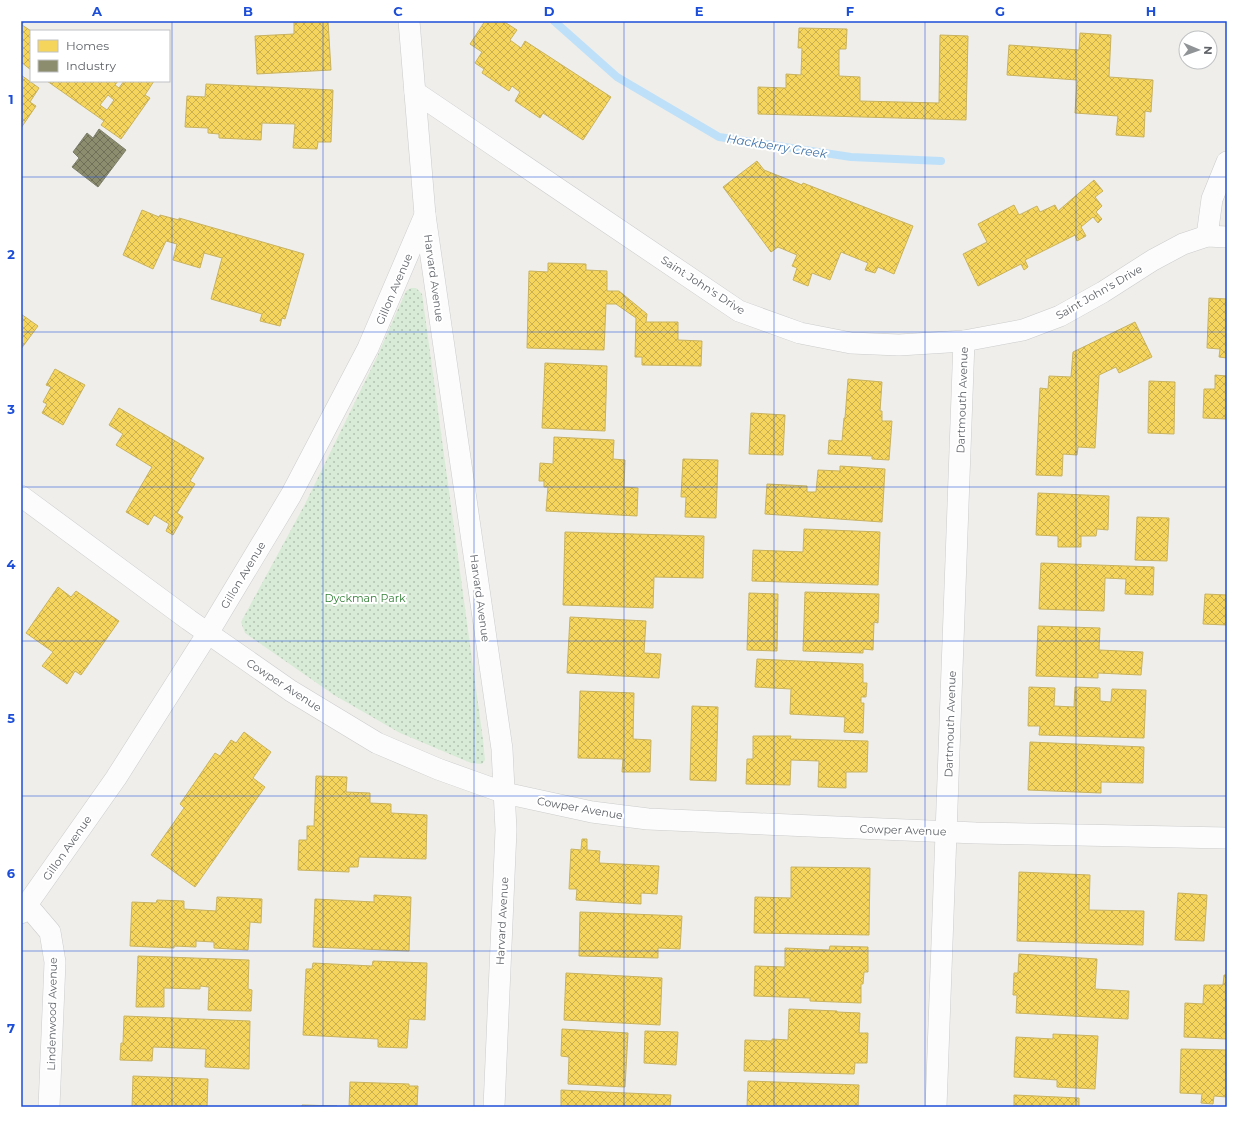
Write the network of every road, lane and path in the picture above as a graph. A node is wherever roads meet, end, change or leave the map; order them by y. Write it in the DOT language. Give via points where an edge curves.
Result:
graph roads {
  1 [pos="409,21"];
  2 [pos="415,92"];
  3 [pos="1227,162"];
  4 [pos="425,215"];
  5 [pos="1217,236"];
  6 [pos="964,341"];
  7 [pos="21,496"];
  8 [pos="208,633"];
  9 [pos="505,793"];
  10 [pos="946,832"];
  11 [pos="1227,838"];
  12 [pos="24,909"];
  13 [pos="49,1107"];
  14 [pos="494,1107"];
  15 [pos="936,1107"];
  1 -- 2 [label="street"];
  2 -- 4 [label="street, Harvard Avenue"];
  2 -- 6 [label="street, Saint John's Drive" via="739,311 800,333 851,344 899,345"];
  3 -- 5 [label="street" via="1212,199"];
  4 -- 8 [label="street, Gillon Avenue" via="368,348 291,495"];
  4 -- 9 [label="street, Harvard Avenue" via="502,749"];
  5 -- 6 [label="street, Saint John's Drive" via="1183,244 1060,316 1023,330"];
  6 -- 10 [label="street, Dartmouth Avenue"];
  7 -- 8 [label="street, Cowper Avenue"];
  8 -- 9 [label="street, Cowper Avenue" via="291,691 377,743 438,769"];
  8 -- 12 [label="street, Gillon Avenue" via="116,778"];
  9 -- 10 [label="street, Cowper Avenue" via="592,812 648,818"];
  9 -- 14 [label="street, Harvard Avenue" via="506,830"];
  10 -- 11 [label="street, Cowper Avenue"];
  10 -- 15 [label="street, Dartmouth Avenue"];
  12 -- 13 [label="street, Lindenwood Avenue" via="50,932 55,962"];
}
